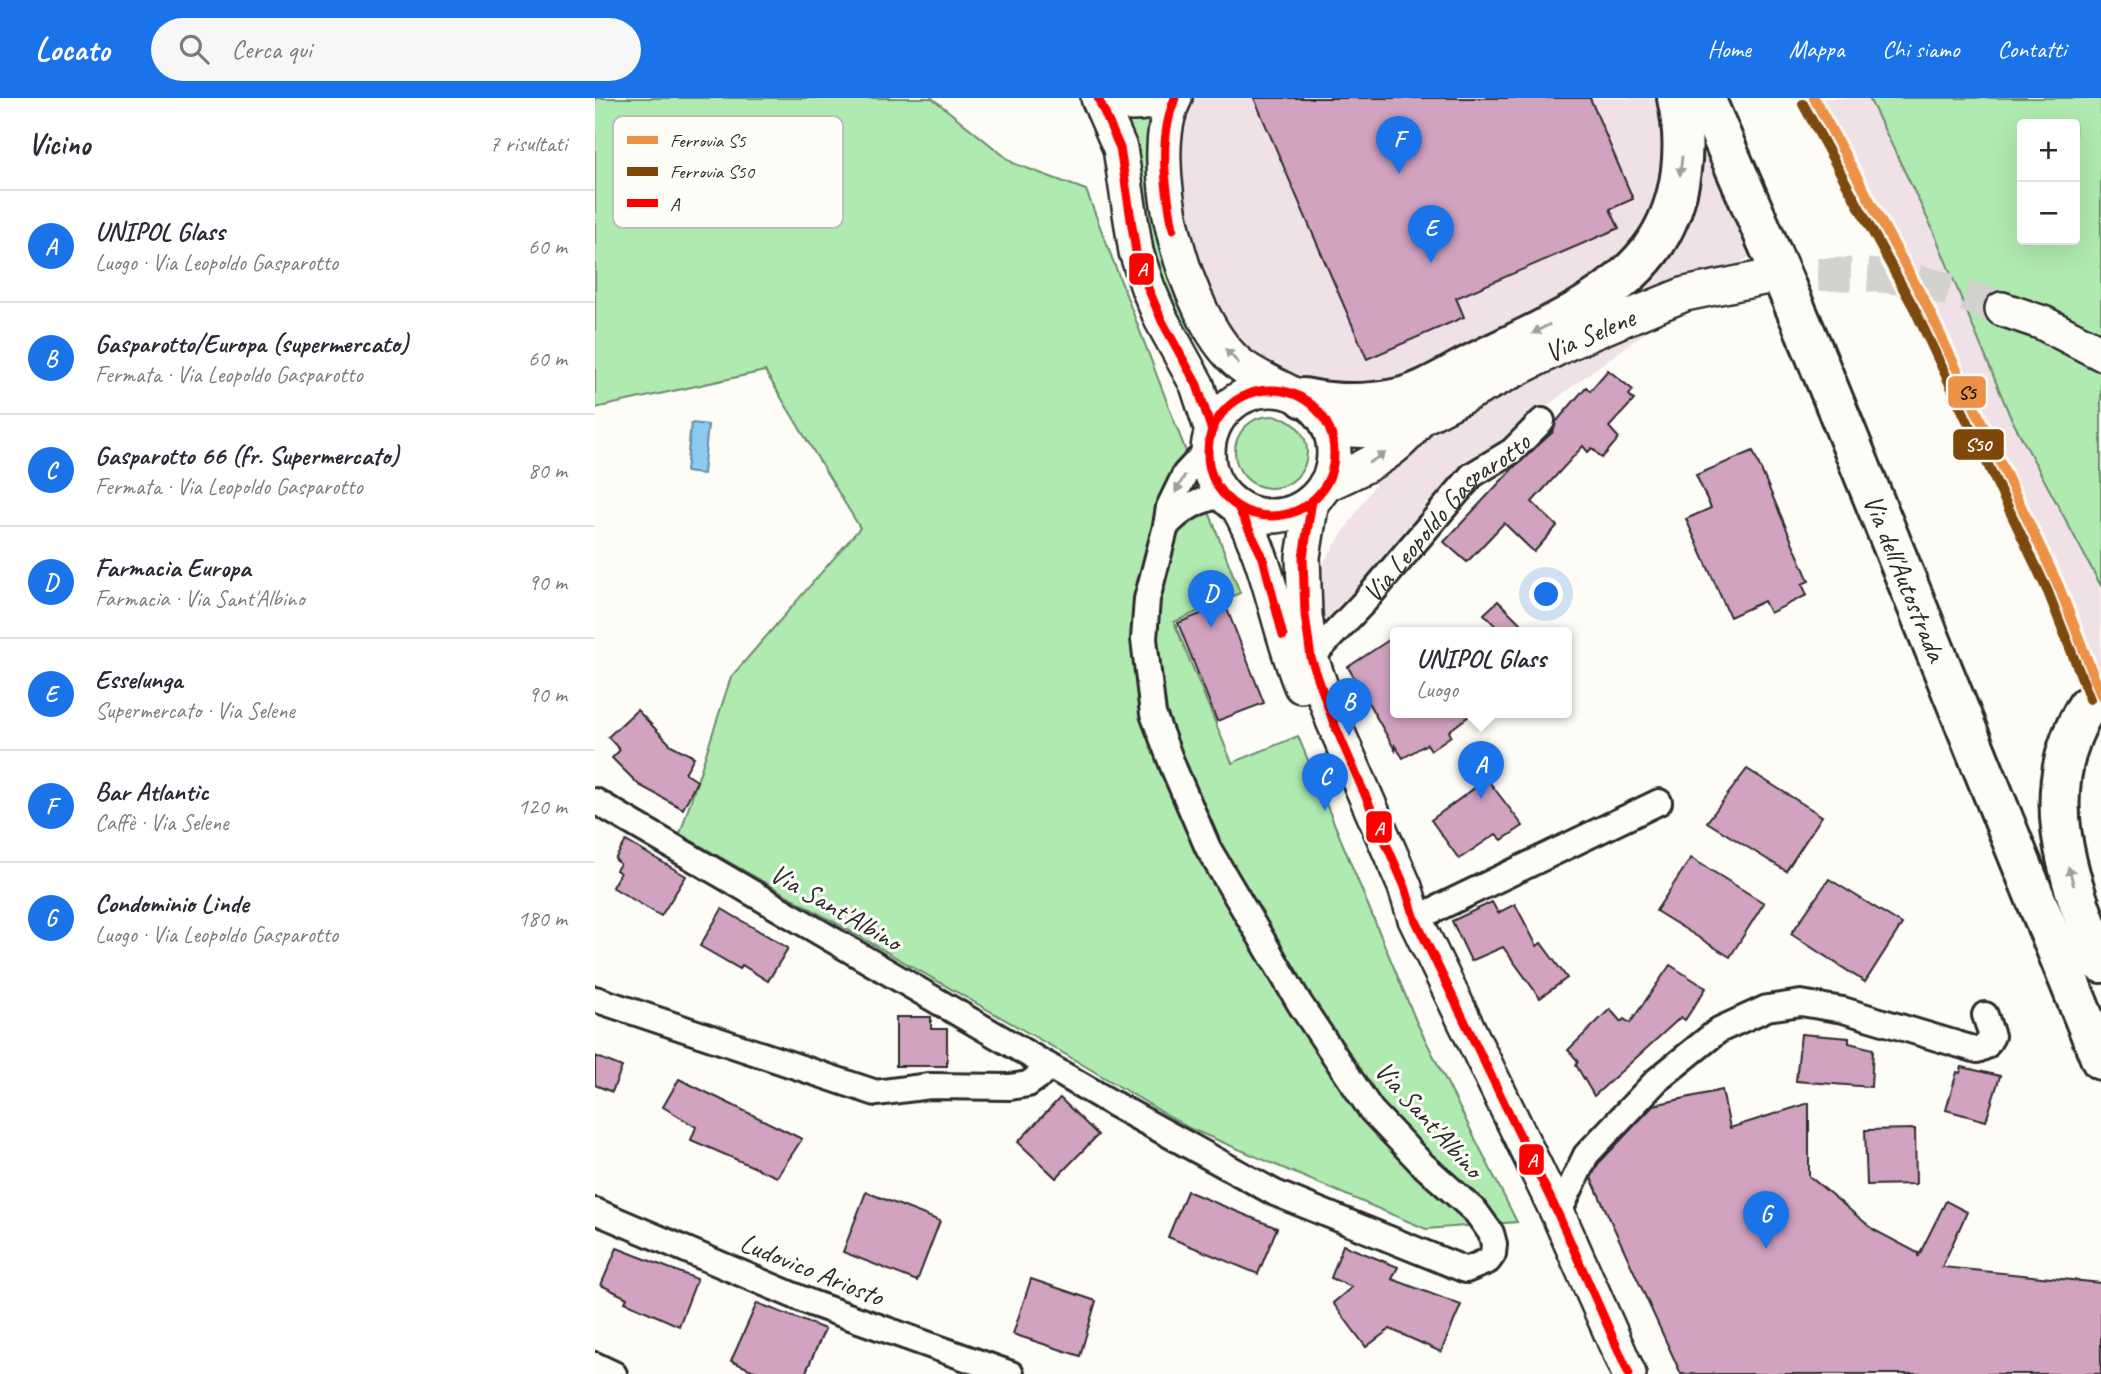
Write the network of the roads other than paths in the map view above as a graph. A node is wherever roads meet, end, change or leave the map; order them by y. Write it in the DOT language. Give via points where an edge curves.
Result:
graph roads {
  1 [pos="1098,98"];
  2 [pos="1106,98"];
  3 [pos="1159,98"];
  4 [pos="1175,98"];
  5 [pos="1677,98"];
  6 [pos="1705,98"];
  7 [pos="1769,277"];
  8 [pos="2002,309"];
  9 [pos="2101,353"];
  10 [pos="1296,395"];
  11 [pos="1419,419"];
  12 [pos="1542,421"];
  13 [pos="1329,428"];
  14 [pos="1210,440"];
  15 [pos="1319,493"];
  16 [pos="1231,501"];
  17 [pos="1166,526"];
  18 [pos="1305,615"];
  19 [pos="1352,615"];
  20 [pos="1311,658"];
  21 [pos="2087,706"];
  22 [pos="595,801"];
  23 [pos="1659,802"];
  24 [pos="1415,919"];
  25 [pos="2101,963"];
  26 [pos="595,999"];
  27 [pos="1985,1015"];
  28 [pos="2101,1060"];
  29 [pos="1047,1065"];
  30 [pos="595,1210"];
  31 [pos="1558,1214"];
  32 [pos="595,1365"];
  33 [pos="614,1374"];
  34 [pos="1011,1374"];
  35 [pos="1629,1374"];
  1 -- 14 [label="main road" via="1120,148 1136,251 1148,288 1197,385"];
  2 -- 3 [label="main road" via="1133,104"];
  10 -- 4 [label="main road, one-way" via="1235,360 1205,317 1188,280 1164,179 1166,125"];
  5 -- 10 [label="highway, one-way" via="1683,141 1677,195 1656,242 1617,284 1592,302 1397,399 1344,403"];
  6 -- 28 [label="highway, Via dell'Autostrada" via="1812,347"];
  7 -- 11 [label="main road, Via Selene" via="1685,294 1568,343"];
  8 -- 9 [label="main road" via="2043,323"];
  10 -- 13 [label="main road" via="1319,411"];
  10 -- 14 [label="main road" via="1270,390 1235,401 1221,414"];
  11 -- 13 [label="main road, Via Selene" via="1379,430"];
  15 -- 11 [label="main road, Via Selene, one-way" via="1407,438"];
  12 -- 19 [label="street, Via Leopoldo Gasparotto" via="1518,446 1472,475"];
  13 -- 15 [label="main road" via="1333,467"];
  14 -- 16 [label="main road" via="1209,466"];
  14 -- 17 [label="street, Via Sant'Albino, one-way" via="1181,481"];
  15 -- 16 [label="main road" via="1296,511 1276,516 1257,514"];
  15 -- 18 [label="main road" via="1305,534"];
  16 -- 17 [label="street" via="1201,500"];
  16 -- 24 [label="main road" via="1263,558 1287,650 1335,775 1393,892"];
  17 -- 29 [label="street, Via Sant'Albino" via="1147,598 1144,639 1153,714 1208,848 1300,1004 1371,1110 1476,1212 1491,1233 1493,1254 1488,1261 1465,1270 1275,1193"];
  18 -- 19 [label="street" via="1326,622"];
  18 -- 20 [label="main road"];
  19 -- 20 [label="street, Via Leopoldo Gasparotto"];
  20 -- 24 [label="main road"];
  25 -- 21 [label="highway, one-way" via="2065,856 2058,804 2062,762"];
  22 -- 29 [label="street, Via Sant'Albino"];
  23 -- 24 [label="street"];
  24 -- 31 [label="main road"];
  26 -- 29 [label="street" via="876,1093 930,1086 1010,1087 1028,1084"];
  27 -- 31 [label="street" via="1992,1036 1977,1050 1843,1010 1801,1003 1767,1008 1719,1030 1657,1080 1586,1154"];
  30 -- 34 [label="street, Ludovico Ariosto" via="811,1303"];
  31 -- 35 [label="main road"];
  32 -- 33 [label="street"];
}
